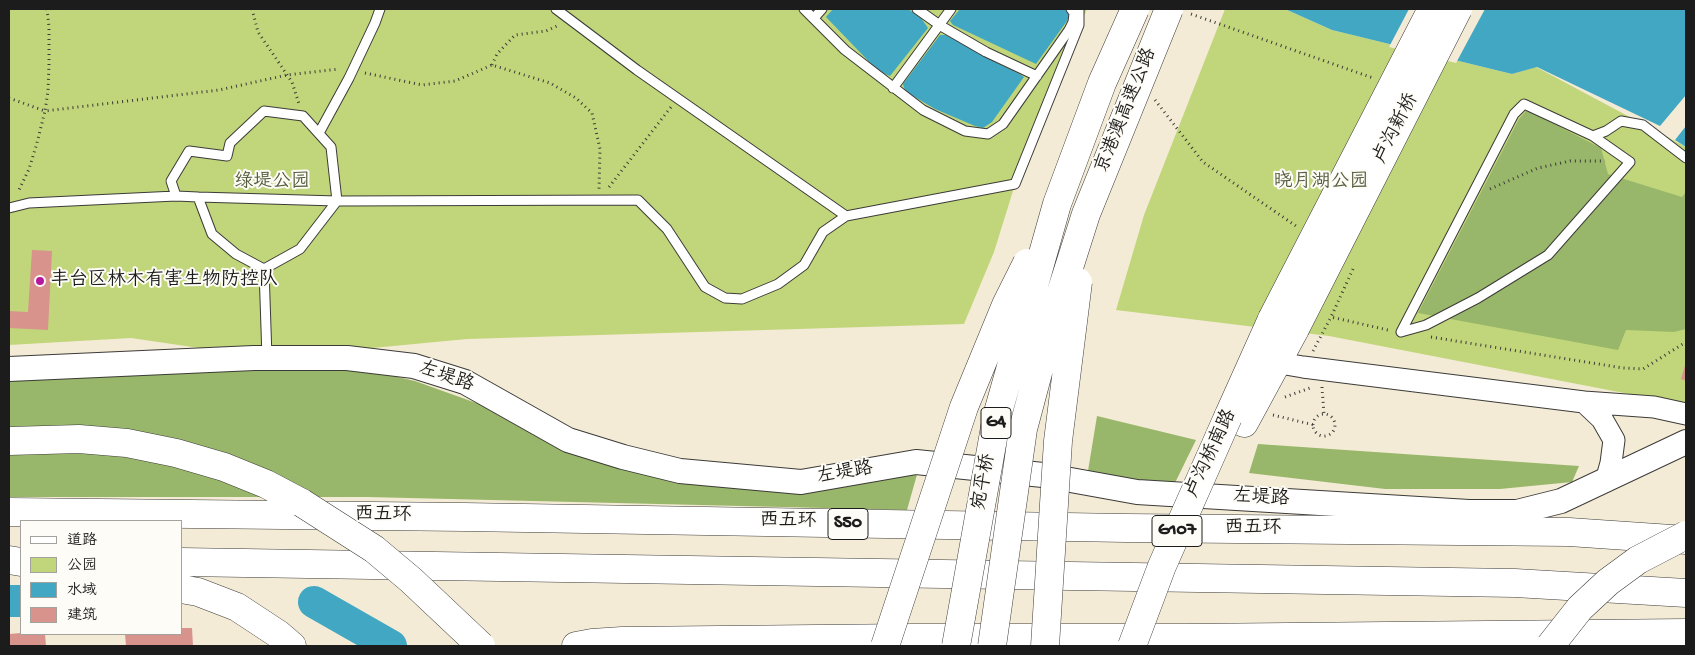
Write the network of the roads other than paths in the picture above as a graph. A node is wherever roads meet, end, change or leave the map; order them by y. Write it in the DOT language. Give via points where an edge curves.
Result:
graph roads {
  1 [pos="380,9"];
  2 [pos="556,9"];
  3 [pos="804,9"];
  4 [pos="822,9"];
  5 [pos="917,9"];
  6 [pos="951,9"];
  7 [pos="1071,9"];
  8 [pos="1079,9"];
  9 [pos="1135,9"];
  10 [pos="1432,9"];
  11 [pos="1458,9"];
  12 [pos="1177,10"];
  13 [pos="567,13"];
  14 [pos="814,18"];
  15 [pos="939,25"];
  16 [pos="1037,76"];
  17 [pos="892,88"];
  18 [pos="319,133"];
  19 [pos="1593,136"];
  20 [pos="1686,158"];
  21 [pos="176,196"];
  22 [pos="198,197"];
  23 [pos="337,201"];
  24 [pos="1057,204"];
  25 [pos="9,208"];
  26 [pos="1086,214"];
  27 [pos="846,216"];
  28 [pos="264,269"];
  29 [pos="1296,330"];
  30 [pos="266,358"];
  31 [pos="1266,360"];
  32 [pos="9,369"];
  33 [pos="1584,402"];
  34 [pos="1686,414"];
  35 [pos="1247,418"];
  36 [pos="9,441"];
  37 [pos="1686,442"];
  38 [pos="1606,481"];
  39 [pos="9,512"];
  40 [pos="1686,535"];
  41 [pos="1686,540"];
  42 [pos="182,562"];
  43 [pos="182,589"];
  44 [pos="903,590"];
  45 [pos="1686,593"];
  46 [pos="1686,633"];
  47 [pos="1522,635"];
  48 [pos="292,646"];
  49 [pos="481,646"];
  50 [pos="576,646"];
  51 [pos="872,646"];
  52 [pos="886,646"];
  53 [pos="956,646"];
  54 [pos="992,646"];
  55 [pos="1045,646"];
  56 [pos="1132,646"];
  57 [pos="1146,646"];
  58 [pos="1464,646"];
  59 [pos="1550,646"];
  1 -- 18 [label="lane"];
  2 -- 13 [label="lane"];
  3 -- 14 [label="lane"];
  4 -- 14 [label="lane"];
  5 -- 15 [label="lane"];
  6 -- 15 [label="lane"];
  7 -- 16 [label="lane" via="1074,13 1069,30"];
  8 -- 27 [label="lane" via="1079,24 1015,184"];
  9 -- 24 [label="highway, 京港澳高速公路 / G4, bridge" via="1102,83"];
  10 -- 29 [label="highway, 卢沟新桥 / G107, bridge"];
  11 -- 29 [label="highway, 卢沟新桥 / G107, bridge"];
  12 -- 26 [label="highway, 京港澳高速公路 / G4, bridge"];
  13 -- 27 [label="lane" via="637,70"];
  14 -- 17 [label="lane" via="845,50"];
  15 -- 16 [label="lane"];
  15 -- 17 [label="lane"];
  16 -- 17 [label="lane" via="1003,124 988,134 965,131 923,110"];
  18 -- 21 [label="lane" via="303,116 264,111 230,143 227,156 189,151 171,182"];
  18 -- 23 [label="lane" via="331,146"];
  19 -- 19 [label="lane" via="1630,162 1548,255 1478,298 1426,325 1400,332 1514,114 1524,104"];
  19 -- 20 [label="lane" via="1621,121 1644,125"];
  21 -- 22 [label="lane"];
  21 -- 25 [label="lane" via="29,204"];
  22 -- 23 [label="lane"];
  22 -- 28 [label="lane" via="212,234 236,254"];
  23 -- 27 [label="lane" via="638,200 667,229 705,287 725,298 742,299 778,284 804,265 823,232"];
  23 -- 28 [label="lane" via="300,249"];
  24 -- 44 [label="highway, bridge" via="1006,305 964,407"];
  24 -- 53 [label="highway, 宛平桥 / G4, bridge" via="997,416"];
  26 -- 54 [label="highway, 宛平桥 / G4, bridge" via="1051,324 1023,429"];
  26 -- 55 [label="highway, bridge" via="1058,441"];
  28 -- 30 [label="lane"];
  29 -- 31 [label="highway, 卢沟桥南路 / G107"];
  30 -- 32 [label="main road, 左堤路"];
  30 -- 38 [label="main road, 左堤路" via="347,358 414,366 465,382 568,440 623,458 680,471 736,477 801,482 916,462 1043,475 1137,492 1468,512 1517,512 1561,501"];
  31 -- 33 [label="street"];
  31 -- 35 [label="highway, 卢沟桥南路 / G107"];
  33 -- 34 [label="street" via="1654,407"];
  33 -- 38 [label="street" via="1602,419 1614,440"];
  35 -- 56 [label="highway, 卢沟桥南路 / G107, bridge" via="1162,566"];
  35 -- 57 [label="highway, 卢沟桥南路 / G107" via="1198,516"];
  36 -- 49 [label="highway, bridge" via="79,438 127,443 224,467 266,484 374,549"];
  37 -- 38 [label="main road, 左堤路"];
  39 -- 41 [label="highway, 西五环 / S50" via="1569,532"];
  40 -- 59 [label="highway, bridge" via="1638,560 1608,582 1580,608"];
  42 -- 45 [label="highway" via="1514,583"];
  43 -- 48 [label="highway" via="237,606"];
  44 -- 51 [label="highway, bridge"];
  44 -- 52 [label="highway, bridge"];
  46 -- 47 [label="highway"];
  47 -- 50 [label="highway" via="632,641"];
  47 -- 58 [label="highway"];
}
